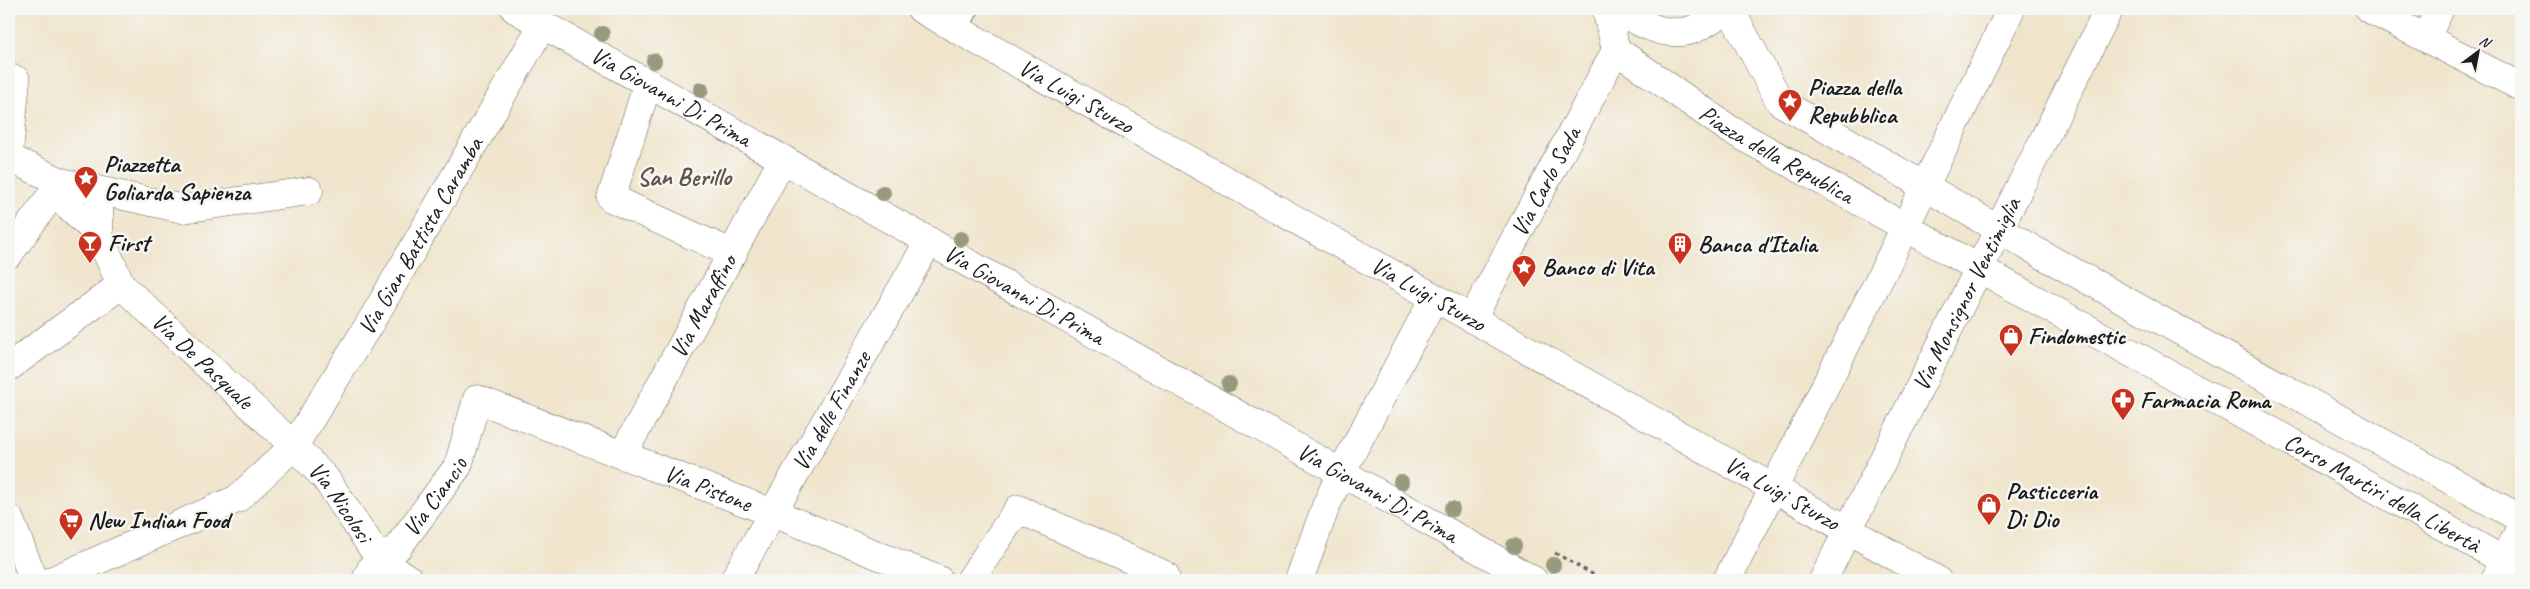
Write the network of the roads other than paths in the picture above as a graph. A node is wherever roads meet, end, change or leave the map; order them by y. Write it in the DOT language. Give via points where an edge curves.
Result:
graph roads {
  1 [pos="921,9"];
  2 [pos="1606,9"];
  3 [pos="1614,9"];
  4 [pos="1729,9"];
  5 [pos="2011,9"];
  6 [pos="2110,9"];
  7 [pos="2369,9"];
  8 [pos="2440,9"];
  9 [pos="528,14"];
  10 [pos="964,19"];
  11 [pos="2426,38"];
  12 [pos="1616,50"];
  13 [pos="9,78"];
  14 [pos="648,83"];
  15 [pos="2521,87"];
  16 [pos="11,158"];
  17 [pos="784,159"];
  18 [pos="1925,186"];
  19 [pos="58,187"];
  20 [pos="99,191"];
  21 [pos="309,192"];
  22 [pos="1904,228"];
  23 [pos="1999,230"];
  24 [pos="100,235"];
  25 [pos="929,241"];
  26 [pos="15,246"];
  27 [pos="733,254"];
  28 [pos="1980,270"];
  29 [pos="118,279"];
  30 [pos="1434,298"];
  31 [pos="1472,319"];
  32 [pos="9,367"];
  33 [pos="476,399"];
  34 [pos="294,446"];
  35 [pos="623,454"];
  36 [pos="1341,472"];
  37 [pos="1774,489"];
  38 [pos="773,513"];
  39 [pos="9,518"];
  40 [pos="2521,518"];
  41 [pos="2521,527"];
  42 [pos="1848,530"];
  43 [pos="374,570"];
  44 [pos="2507,570"];
  45 [pos="1165,575"];
  46 [pos="34,580"];
  47 [pos="53,580"];
  48 [pos="410,580"];
  49 [pos="734,580"];
  50 [pos="939,580"];
  51 [pos="970,580"];
  52 [pos="1299,580"];
  53 [pos="1533,580"];
  54 [pos="1727,580"];
  55 [pos="1824,580"];
  56 [pos="1937,580"];
  1 -- 10 [label="street, Via Luigi Sturzo"];
  2 -- 12 [label="street"];
  3 -- 4 [label="street, Piazza della Republica" via="1652,29 1673,31 1693,30"];
  4 -- 18 [label="street, Piazza della Republica" via="1780,102"];
  5 -- 18 [label="street"];
  6 -- 23 [label="street, Via Monsignor Ventimiglia"];
  7 -- 11 [label="street"];
  8 -- 11 [label="street"];
  9 -- 14 [label="street, Via Giovanni Di Prima"];
  9 -- 34 [label="street, Via Gian Battista Caramba" via="376,313"];
  10 -- 30 [label="street, Via Luigi Sturzo"];
  11 -- 15 [label="street"];
  12 -- 22 [label="street, Piazza della Republica" via="1729,129"];
  12 -- 31 [label="street, Via Carlo Sada"];
  13 -- 16 [label="street" via="16,80"];
  14 -- 17 [label="street, Via Giovanni Di Prima"];
  14 -- 27 [label="street" via="611,198"];
  16 -- 19 [label="street"];
  17 -- 25 [label="street, Via Giovanni Di Prima"];
  17 -- 27 [label="street, Via Maraffino"];
  18 -- 22 [label="street"];
  18 -- 23 [label="street, Piazza della Republica"];
  19 -- 20 [label="street"];
  19 -- 24 [label="street"];
  19 -- 26 [label="street"];
  20 -- 21 [label="street" via="183,209"];
  20 -- 24 [label="street"];
  22 -- 28 [label="street, Piazza della Republica"];
  22 -- 37 [label="street"];
  23 -- 28 [label="street, Via Monsignor Ventimiglia"];
  23 -- 40 [label="street, Corso Martiri della Libertà"];
  24 -- 29 [label="street"];
  25 -- 36 [label="street, Via Giovanni Di Prima"];
  25 -- 38 [label="street, Via delle Finanze"];
  27 -- 35 [label="street, Via Maraffino"];
  28 -- 42 [label="street, Via Monsignor Ventimiglia"];
  28 -- 44 [label="street, Corso Martiri della Libertà"];
  29 -- 32 [label="street"];
  29 -- 34 [label="street, Via De Pasquale"];
  30 -- 31 [label="street, Via Luigi Sturzo"];
  30 -- 36 [label="street"];
  31 -- 37 [label="street, Via Luigi Sturzo"];
  33 -- 35 [label="street, Via Pistone"];
  33 -- 43 [label="street, Via Ciancio" via="458,466 398,547"];
  34 -- 43 [label="street, Via Nicolosi" via="326,479"];
  34 -- 47 [label="street, Via Gian Battista Caramba" via="237,499"];
  35 -- 38 [label="street, Via Pistone"];
  36 -- 52 [label="street"];
  36 -- 53 [label="street, Via Giovanni Di Prima"];
  37 -- 42 [label="street, Via Luigi Sturzo"];
  37 -- 54 [label="street"];
  38 -- 49 [label="street, Via delle Finanze"];
  38 -- 50 [label="street, Via Pistone"];
  39 -- 46 [label="street"];
  41 -- 44 [label="street"];
  42 -- 55 [label="street, Via Monsignor Ventimiglia"];
  42 -- 56 [label="street, Via Luigi Sturzo"];
  43 -- 48 [label="street"];
  45 -- 51 [label="street" via="1018,510"];
}
